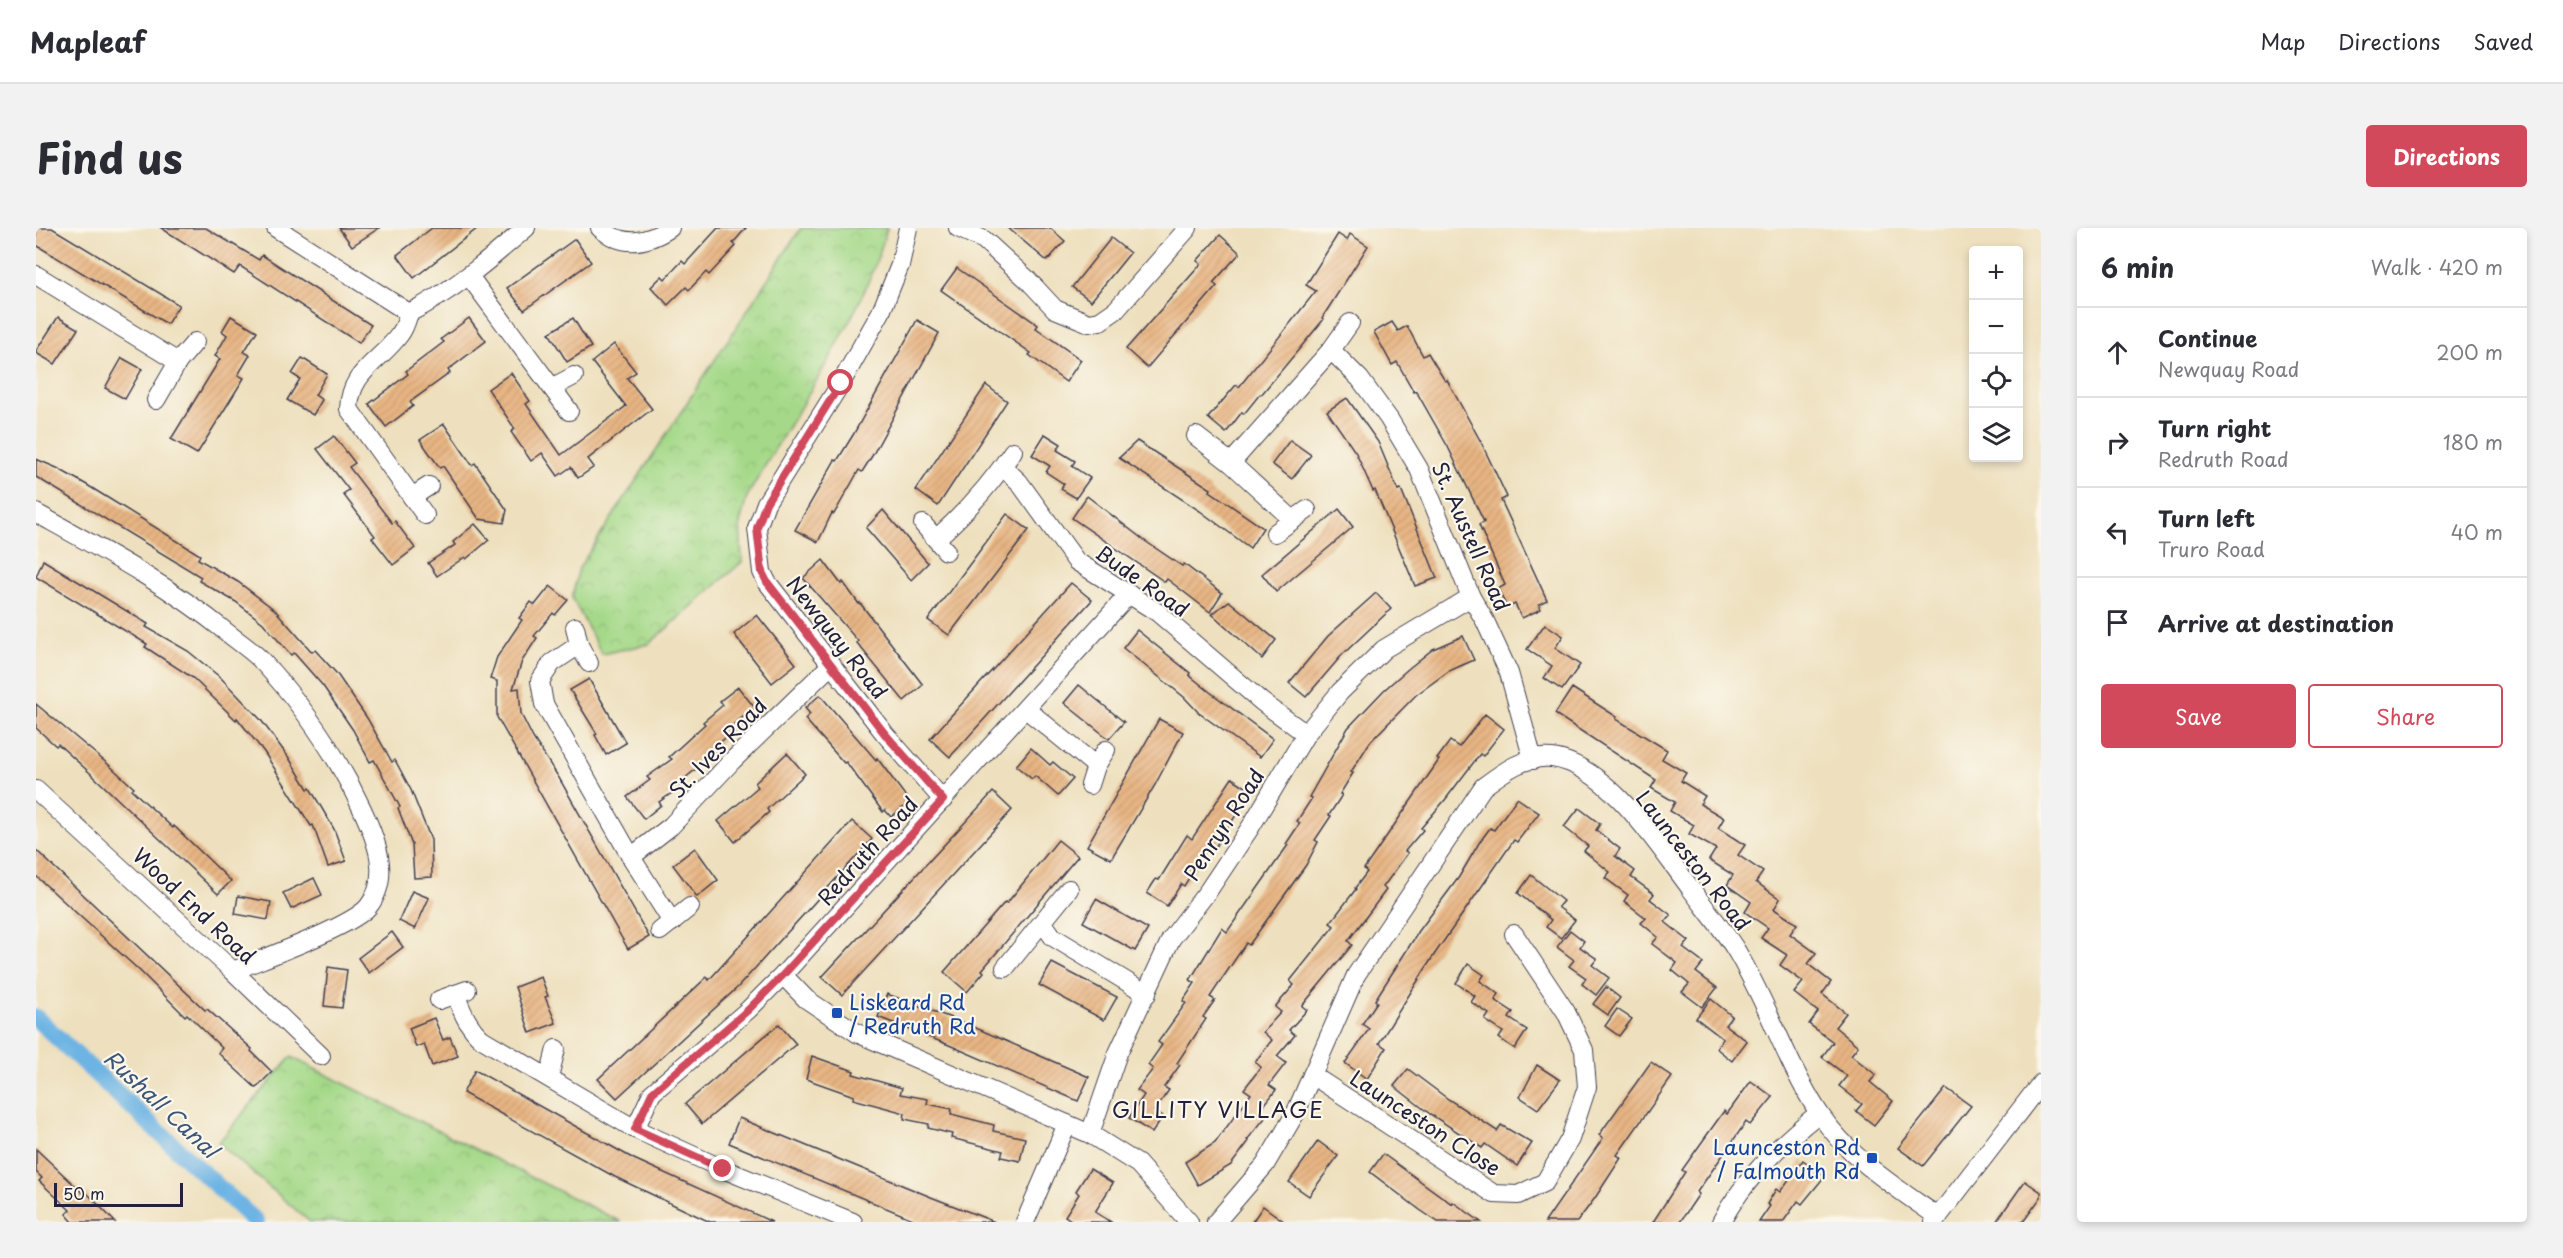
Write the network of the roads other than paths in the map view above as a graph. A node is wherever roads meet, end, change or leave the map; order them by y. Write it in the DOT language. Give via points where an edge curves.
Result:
graph roads {
  1 [pos="276,228"];
  2 [pos="526,228"];
  3 [pos="600,228"];
  4 [pos="670,228"];
  5 [pos="908,228"];
  6 [pos="958,228"];
  7 [pos="1188,228"];
  8 [pos="469,276"];
  9 [pos="39,285"];
  10 [pos="410,313"];
  11 [pos="1350,323"];
  12 [pos="195,342"];
  13 [pos="1331,351"];
  14 [pos="178,362"];
  15 [pos="574,376"];
  16 [pos="554,387"];
  17 [pos="156,400"];
  18 [pos="569,411"];
  19 [pos="1196,436"];
  20 [pos="1013,451"];
  21 [pos="1231,463"];
  22 [pos="1003,467"];
  23 [pos="429,486"];
  24 [pos="412,497"];
  25 [pos="36,513"];
  26 [pos="425,515"];
  27 [pos="923,524"];
  28 [pos="1275,533"];
  29 [pos="1129,594"];
  30 [pos="1471,597"];
  31 [pos="589,663"];
  32 [pos="832,664"];
  33 [pos="1029,706"];
  34 [pos="1306,734"];
  35 [pos="1106,750"];
  36 [pos="1533,760"];
  37 [pos="1096,766"];
  38 [pos="1090,785"];
  39 [pos="36,790"];
  40 [pos="943,800"];
  41 [pos="631,857"];
  42 [pos="1069,889"];
  43 [pos="690,907"];
  44 [pos="1043,923"];
  45 [pos="1516,946"];
  46 [pos="1005,968"];
  47 [pos="233,971"];
  48 [pos="783,975"];
  49 [pos="1147,994"];
  50 [pos="454,995"];
  51 [pos="556,1049"];
  52 [pos="321,1056"];
  53 [pos="1312,1075"];
  54 [pos="549,1077"];
  55 [pos="2041,1083"];
  56 [pos="1819,1113"];
  57 [pos="1067,1124"];
  58 [pos="635,1129"];
  59 [pos="1090,1134"];
  60 [pos="1936,1219"];
  61 [pos="853,1222"];
  62 [pos="1025,1222"];
  63 [pos="1189,1222"];
  64 [pos="1216,1222"];
  65 [pos="1721,1222"];
  1 -- 10 [label="street"];
  2 -- 8 [label="street"];
  3 -- 4 [label="street" via="609,236 638,242"];
  5 -- 32 [label="street, Newquay Road" via="900,265 881,312 766,503 757,528 762,572 767,582"];
  6 -- 7 [label="street" via="984,240 1055,309 1089,323 1116,310"];
  8 -- 10 [label="street"];
  8 -- 16 [label="street"];
  9 -- 14 [label="street"];
  10 -- 24 [label="street" via="401,333 359,376 349,393 349,409"];
  11 -- 13 [label="street"];
  12 -- 14 [label="street"];
  13 -- 21 [label="street"];
  13 -- 30 [label="street, St. Austell Road" via="1360,379 1419,469"];
  14 -- 17 [label="street"];
  15 -- 16 [label="street"];
  16 -- 18 [label="street"];
  19 -- 21 [label="street"];
  20 -- 22 [label="street"];
  21 -- 28 [label="street" via="1300,515"];
  22 -- 27 [label="street" via="941,545"];
  22 -- 29 [label="street, Bude Road" via="1019,482 1076,561"];
  23 -- 24 [label="street"];
  24 -- 26 [label="street"];
  25 -- 47 [label="street" via="130,566 206,616 259,658 300,706 349,781 371,828 382,866 368,907 345,923"];
  29 -- 33 [label="street, Redruth Road"];
  29 -- 34 [label="street, Bude Road" via="1157,612 1262,702"];
  30 -- 34 [label="street, Penryn Road" via="1384,649 1340,692"];
  30 -- 36 [label="street, St. Austell Road" via="1509,673"];
  31 -- 41 [label="street" via="577,636 540,681 544,704"];
  32 -- 40 [label="street, Newquay Road" via="885,734"];
  32 -- 41 [label="street, St. Ives Road" via="671,826"];
  33 -- 37 [label="street" via="1032,714"];
  33 -- 40 [label="street, Redruth Road"];
  34 -- 49 [label="street, Penryn Road" via="1226,864 1171,939"];
  35 -- 37 [label="street"];
  36 -- 53 [label="street, Launceston Road" via="1509,767 1483,787 1356,975"];
  36 -- 56 [label="street, Launceston Road" via="1551,758 1576,765 1604,785 1635,816 1734,947"];
  37 -- 38 [label="street"];
  39 -- 47 [label="street, Wood End Road"];
  40 -- 48 [label="street, Redruth Road"];
  41 -- 43 [label="street" via="666,927"];
  42 -- 44 [label="street"];
  44 -- 46 [label="street"];
  44 -- 49 [label="street" via="1053,938"];
  45 -- 53 [label="street, Launceston Close" via="1566,1012 1584,1050 1587,1087 1570,1138 1545,1182 1518,1195 1494,1194"];
  47 -- 52 [label="street, Wood End Road"];
  48 -- 57 [label="street" via="806,999 857,1033"];
  48 -- 58 [label="street, Redruth Road" via="652,1093"];
  49 -- 59 [label="street, Penryn Road" via="1118,1053"];
  50 -- 54 [label="street" via="474,1032"];
  51 -- 54 [label="street"];
  53 -- 64 [label="street, Launceston Road" via="1265,1165"];
  54 -- 58 [label="street"];
  55 -- 60 [label="street"];
  56 -- 60 [label="street, Launceston Road" via="1865,1165"];
  56 -- 65 [label="street" via="1769,1155"];
  57 -- 59 [label="street"];
  57 -- 62 [label="street"];
  58 -- 61 [label="street"];
  59 -- 63 [label="street" via="1138,1164"];
}
